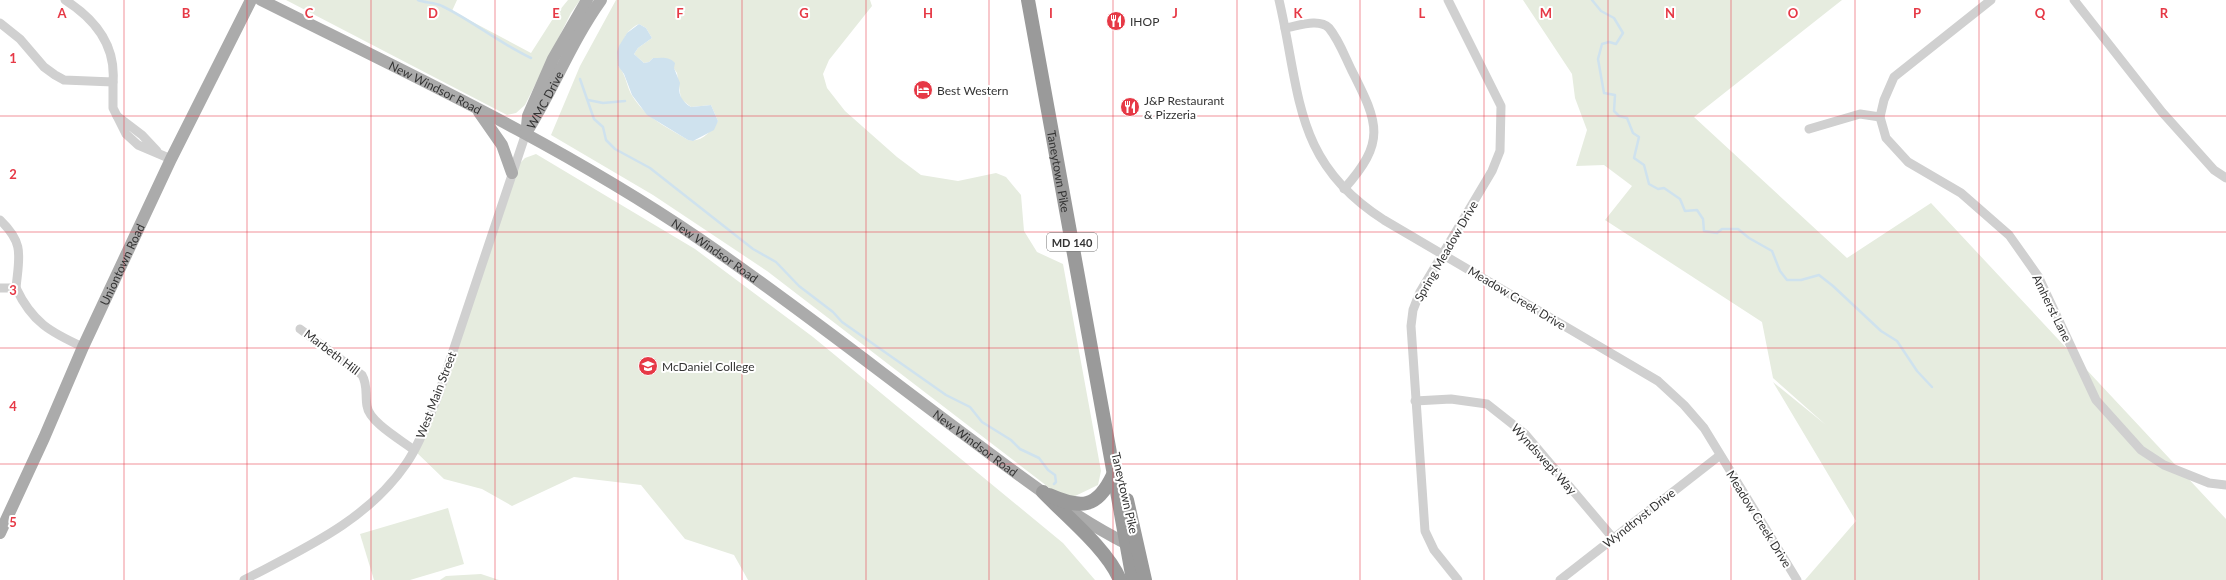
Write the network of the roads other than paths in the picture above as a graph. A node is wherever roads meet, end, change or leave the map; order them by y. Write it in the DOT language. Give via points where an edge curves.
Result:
graph roads {
  1 [pos="65,0"];
  2 [pos="252,0"];
  3 [pos="261,0"];
  4 [pos="587,0"];
  5 [pos="600,0"];
  6 [pos="1028,0"];
  7 [pos="1280,0"];
  8 [pos="1448,0"];
  9 [pos="1991,0"];
  10 [pos="2074,0"];
  11 [pos="0,23"];
  12 [pos="1285,28"];
  13 [pos="113,82"];
  14 [pos="475,108"];
  15 [pos="1880,117"];
  16 [pos="1809,129"];
  17 [pos="526,133"];
  18 [pos="171,159"];
  19 [pos="512,173"];
  20 [pos="2226,178"];
  21 [pos="1344,189"];
  22 [pos="0,220"];
  23 [pos="1442,254"];
  24 [pos="0,288"];
  25 [pos="16,288"];
  26 [pos="300,329"];
  27 [pos="83,347"];
  28 [pos="1096,367"];
  29 [pos="1415,401"];
  30 [pos="414,450"];
  31 [pos="1719,456"];
  32 [pos="1113,475"];
  33 [pos="2226,485"];
  34 [pos="1043,492"];
  35 [pos="0,533"];
  36 [pos="1613,538"];
  37 [pos="1132,546"];
  38 [pos="244,580"];
  39 [pos="1120,580"];
  40 [pos="1133,580"];
  41 [pos="1145,580"];
  42 [pos="1458,580"];
  43 [pos="1560,580"];
  44 [pos="1797,580"];
  1 -- 13 [label="street" via="81,10 104,37 113,59"];
  2 -- 18 [label="main road, Uniontown Road"];
  3 -- 14 [label="main road, New Windsor Road"];
  4 -- 17 [label="main road, WMC Drive" via="563,39 540,87 528,116"];
  5 -- 17 [label="main road, WMC Drive" via="578,35 549,95"];
  6 -- 28 [label="highway, Taneytown Pike / MD 140"];
  7 -- 12 [label="street, Meadow Creek Drive"];
  8 -- 23 [label="street, Spring Meadow Drive" via="1501,106 1502,132 1500,151 1492,171"];
  9 -- 15 [label="street" via="1894,77"];
  10 -- 20 [label="street" via="2162,112 2214,170"];
  11 -- 13 [label="street" via="20,39 44,67 64,80"];
  12 -- 21 [label="street, Meadow Creek Drive" via="1306,127 1320,158"];
  12 -- 21 [label="street" via="1316,23 1329,28 1372,111 1374,130 1370,152 1362,168"];
  13 -- 18 [label="street" via="112,103 120,125 143,147"];
  14 -- 17 [label="main road, New Windsor Road"];
  14 -- 19 [label="main road" via="502,145"];
  15 -- 16 [label="street" via="1860,114"];
  15 -- 33 [label="street, Amherst Lane" via="1886,138 1908,162 1961,193 2009,235 2038,276 2096,400 2115,423 2141,450 2164,465 2209,483"];
  17 -- 19 [label="street, West Main Street"];
  17 -- 34 [label="main road, New Windsor Road" via="708,245"];
  18 -- 27 [label="main road, Uniontown Road"];
  19 -- 30 [label="street, West Main Street" via="438,396"];
  21 -- 23 [label="street, Meadow Creek Drive" via="1370,210"];
  22 -- 25 [label="street" via="18,242"];
  23 -- 29 [label="street, Spring Meadow Drive" via="1420,292 1413,310 1411,326"];
  23 -- 31 [label="street, Meadow Creek Drive" via="1658,381 1684,404 1704,428"];
  24 -- 25 [label="street"];
  25 -- 27 [label="street" via="29,313 38,322 56,335"];
  26 -- 30 [label="street, Marbeth Hill" via="362,375 371,416"];
  27 -- 35 [label="main road, Uniontown Road"];
  28 -- 32 [label="highway, Taneytown Pike / MD 140"];
  28 -- 37 [label="highway, Taneytown Pike / MD 140"];
  29 -- 36 [label="street, Wyndswept Way" via="1451,399 1487,404 1524,434"];
  29 -- 42 [label="street, Spring Meadow Drive" via="1425,531 1434,550"];
  30 -- 38 [label="street, West Main Street" via="387,488 354,517 318,542"];
  31 -- 36 [label="street, Wyndtryst Drive"];
  31 -- 44 [label="street, Meadow Creek Drive"];
  32 -- 34 [label="highway" via="1102,495 1090,503 1067,503"];
  32 -- 37 [label="highway, Taneytown Pike / MD 140"];
  34 -- 37 [label="main road, New Windsor Road" via="1099,529"];
  34 -- 39 [label="highway" via="1098,547"];
  36 -- 43 [label="street, Wyndtryst Drive"];
  37 -- 40 [label="highway, MD 140"];
  37 -- 41 [label="highway, MD 140"];
}
